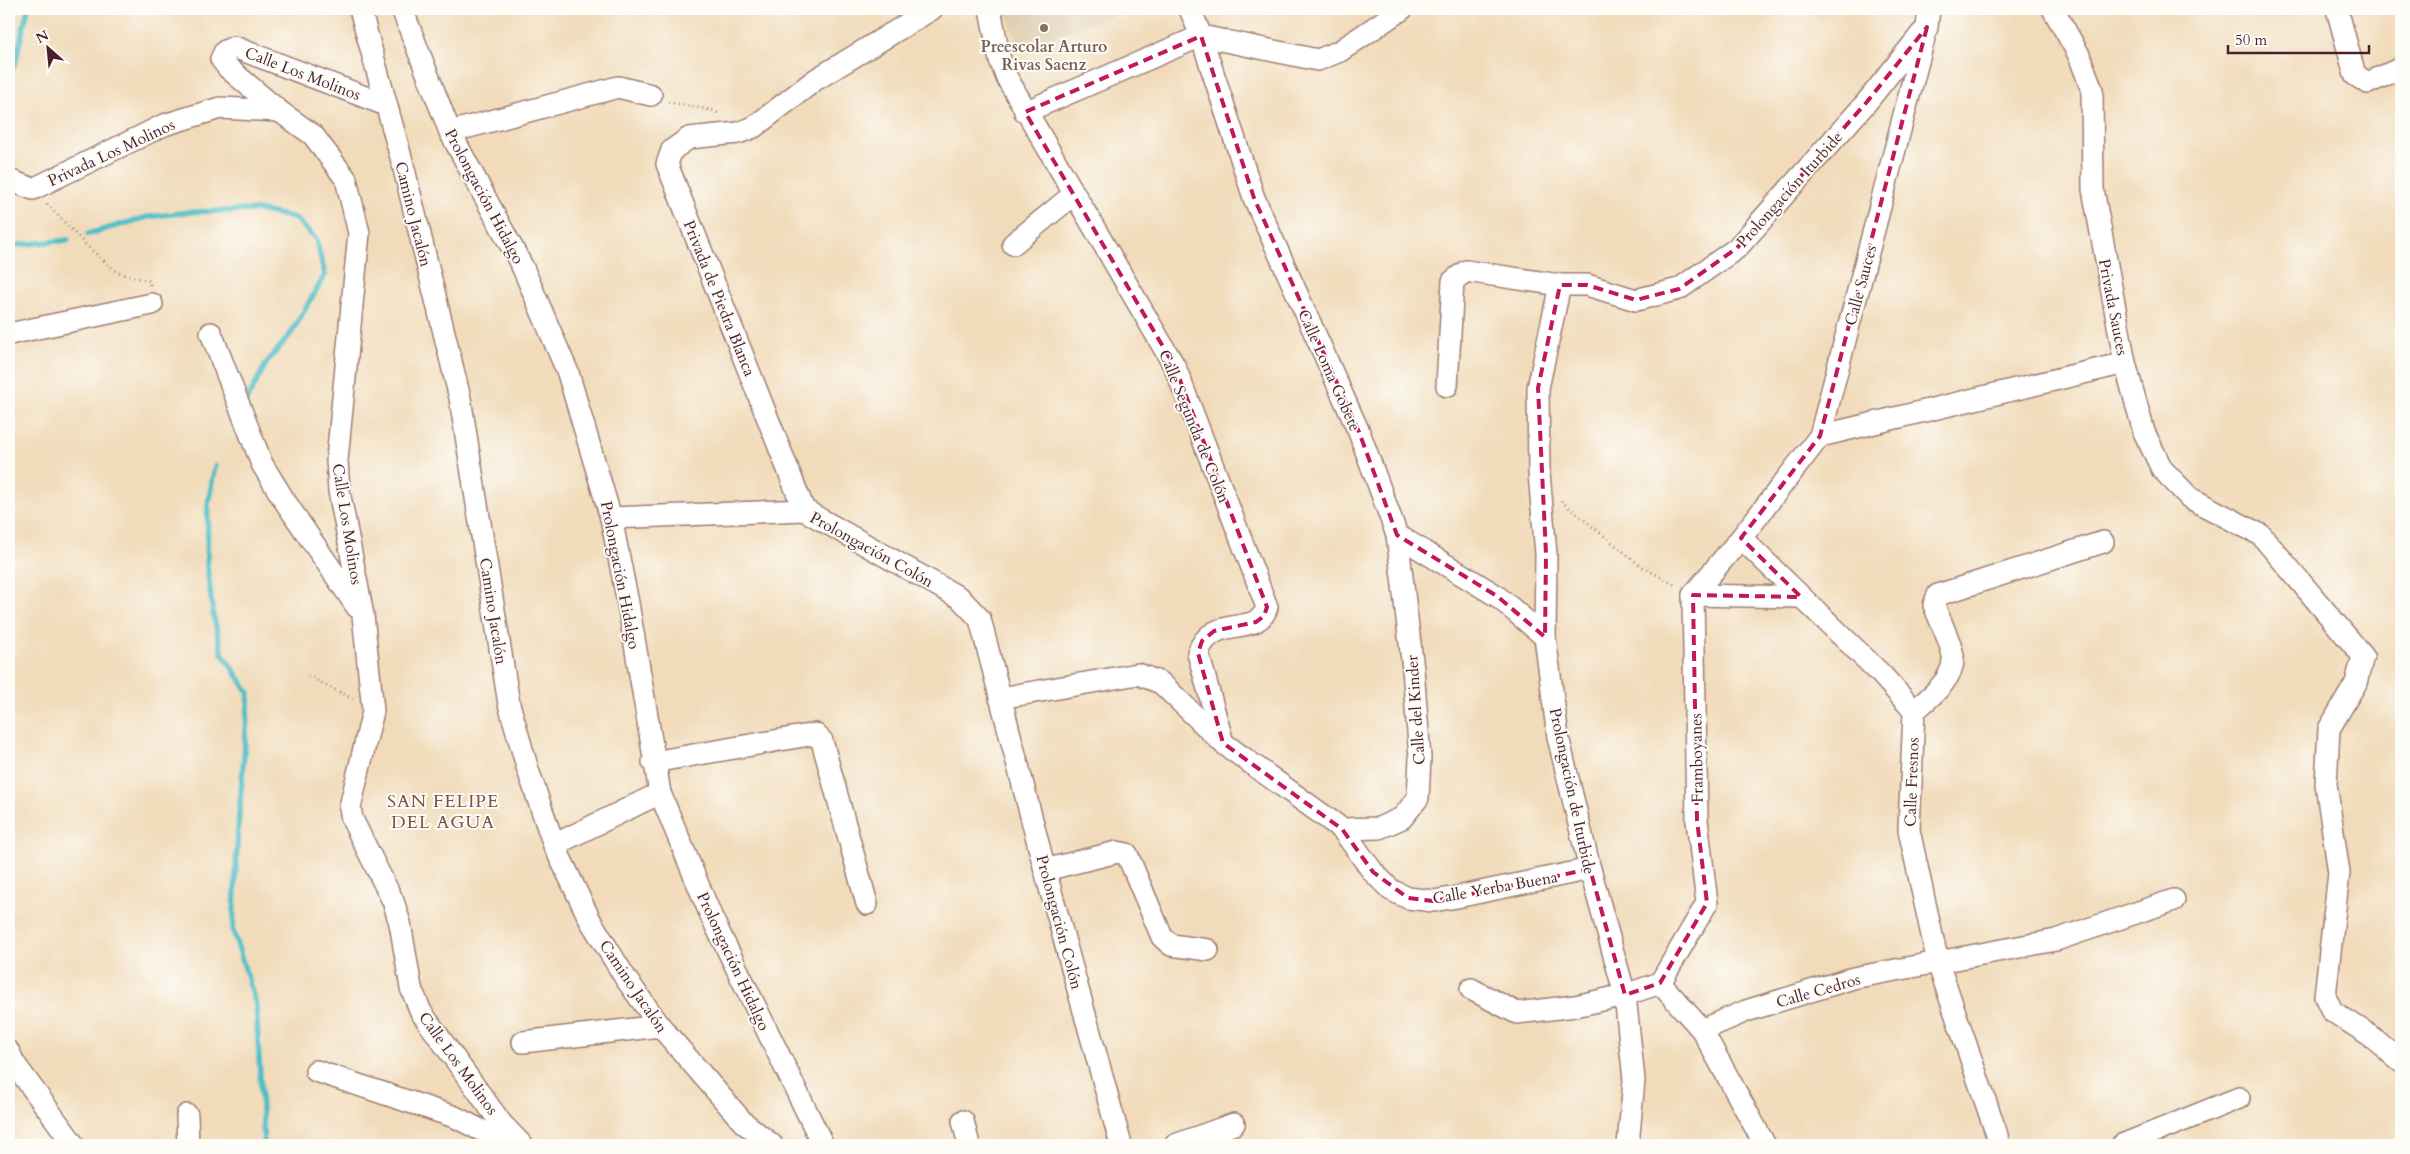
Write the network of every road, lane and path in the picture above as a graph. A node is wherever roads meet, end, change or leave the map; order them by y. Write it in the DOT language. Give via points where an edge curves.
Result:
graph roads {
  1 [pos="360,9"];
  2 [pos="402,9"];
  3 [pos="932,9"];
  4 [pos="990,9"];
  5 [pos="1190,9"];
  6 [pos="1402,9"];
  7 [pos="2053,9"];
  8 [pos="2337,9"];
  9 [pos="1928,18"];
  10 [pos="1201,36"];
  11 [pos="2401,68"];
  12 [pos="651,95"];
  13 [pos="386,105"];
  14 [pos="279,111"];
  15 [pos="1025,112"];
  16 [pos="450,132"];
  17 [pos="738,133"];
  18 [pos="9,180"];
  19 [pos="33,189"];
  20 [pos="1073,195"];
  21 [pos="1013,244"];
  22 [pos="1560,284"];
  23 [pos="152,304"];
  24 [pos="211,333"];
  25 [pos="9,334"];
  26 [pos="2125,363"];
  27 [pos="1447,386"];
  28 [pos="1820,436"];
  29 [pos="1558,499"];
  30 [pos="804,510"];
  31 [pos="612,518"];
  32 [pos="1397,535"];
  33 [pos="1741,538"];
  34 [pos="2103,542"];
  35 [pos="1693,595"];
  36 [pos="1801,597"];
  37 [pos="363,614"];
  38 [pos="1545,637"];
  39 [pos="308,676"];
  40 [pos="1000,698"];
  41 [pos="373,711"];
  42 [pos="1914,711"];
  43 [pos="1223,743"];
  44 [pos="653,762"];
  45 [pos="660,793"];
  46 [pos="1342,829"];
  47 [pos="554,846"];
  48 [pos="1590,869"];
  49 [pos="1045,870"];
  50 [pos="2174,900"];
  51 [pos="867,904"];
  52 [pos="1208,950"];
  53 [pos="1938,963"];
  54 [pos="1660,983"];
  55 [pos="1471,989"];
  56 [pos="1625,995"];
  57 [pos="660,1026"];
  58 [pos="1702,1030"];
  59 [pos="523,1042"];
  60 [pos="9,1052"];
  61 [pos="2401,1062"];
  62 [pos="316,1070"];
  63 [pos="2239,1098"];
  64 [pos="187,1115"];
  65 [pos="963,1121"];
  66 [pos="1234,1124"];
  67 [pos="74,1145"];
  68 [pos="188,1145"];
  69 [pos="510,1145"];
  70 [pos="522,1145"];
  71 [pos="772,1145"];
  72 [pos="823,1145"];
  73 [pos="969,1145"];
  74 [pos="1121,1145"];
  75 [pos="1175,1145"];
  76 [pos="1628,1145"];
  77 [pos="1765,1145"];
  78 [pos="1998,1145"];
  79 [pos="2122,1145"];
  1 -- 13 [label="street, Camino Jacalón"];
  2 -- 16 [label="street, Prolongación Hidalgo"];
  3 -- 17 [label="street" via="814,80 754,127"];
  4 -- 15 [label="street, Calle Segunda de Colón" via="1000,60"];
  5 -- 10 [label="street, Calle Loma Gobete"];
  6 -- 10 [label="street" via="1340,51 1318,60"];
  7 -- 26 [label="street, Privada Sauces" via="2079,55 2092,90 2093,190"];
  8 -- 11 [label="street" via="2355,75 2368,83"];
  9 -- 22 [label="street, Prolongación Iturbide" via="1866,103 1737,248 1679,289 1636,300 1588,285"];
  9 -- 28 [label="street, Calle Sauces"];
  10 -- 15 [label="street"];
  10 -- 32 [label="street, Calle Loma Gobete" via="1254,198 1359,432"];
  12 -- 16 [label="street" via="618,87"];
  12 -- 17 [label="path" via="677,105 715,111"];
  13 -- 14 [label="street, Calle Los Molinos" via="234,47 225,51 221,58 228,68"];
  13 -- 47 [label="street, Camino Jacalón" via="460,398 509,704"];
  14 -- 19 [label="street, Privada Los Molinos" via="220,108 164,125"];
  14 -- 37 [label="street, Calle Los Molinos" via="313,135 346,179 359,233 337,460 339,491"];
  15 -- 20 [label="street, Calle Segunda de Colón"];
  16 -- 31 [label="street, Prolongación Hidalgo" via="523,268 568,373"];
  17 -- 30 [label="street, Privada de Piedra Blanca" via="689,138 672,150 667,164"];
  18 -- 19 [label="street"];
  19 -- 23 [label="path" via="87,246 118,272 150,281"];
  20 -- 21 [label="street"];
  20 -- 43 [label="street, Calle Segunda de Colón" via="1175,367 1267,607 1264,616 1256,622 1214,631 1202,641 1198,653"];
  22 -- 27 [label="street, Prolongación Iturbide" via="1466,271 1453,281"];
  22 -- 38 [label="street, Prolongación de Iturbide" via="1538,388 1539,473 1546,554"];
  23 -- 25 [label="street"];
  24 -- 37 [label="street" via="262,464"];
  26 -- 28 [label="street, Privada Sauces"];
  26 -- 61 [label="street" via="2144,432 2162,469 2190,498 2261,536 2363,656 2356,683 2328,729 2326,784 2339,872 2325,996 2332,1011 2371,1036"];
  28 -- 33 [label="street, Calle Sauces"];
  29 -- 35 [label="path" via="1641,566"];
  30 -- 31 [label="street, Prolongación Colón"];
  30 -- 40 [label="street, Prolongación Colón" via="960,598 980,619"];
  31 -- 44 [label="street, Prolongación Hidalgo"];
  32 -- 38 [label="street" via="1497,596"];
  32 -- 46 [label="street, Calle del Kinder" via="1413,669 1420,758 1418,798 1402,818 1379,828"];
  33 -- 35 [label="street"];
  33 -- 36 [label="street"];
  34 -- 42 [label="street" via="1938,596 1934,605 1953,656 1948,676"];
  35 -- 36 [label="street"];
  35 -- 54 [label="street, Framboyanes" via="1698,820 1707,903"];
  36 -- 42 [label="street" via="1881,674"];
  37 -- 41 [label="street, Calle Los Molinos"];
  38 -- 48 [label="street, Prolongación de Iturbide" via="1558,737"];
  39 -- 41 [label="path"];
  40 -- 43 [label="street" via="1138,674 1162,683"];
  40 -- 49 [label="street, Prolongación Colón"];
  41 -- 70 [label="street, Calle Los Molinos" via="350,808 352,819 393,901 400,923 410,988 421,1012 502,1123"];
  42 -- 53 [label="street, Calle Fresnos" via="1909,830"];
  43 -- 46 [label="street"];
  44 -- 45 [label="street, Prolongación Hidalgo"];
  44 -- 51 [label="street" via="815,734 822,741"];
  45 -- 47 [label="street"];
  45 -- 72 [label="street, Prolongación Hidalgo" via="712,918"];
  46 -- 48 [label="street, Calle Yerba Buena" via="1373,872 1391,890 1408,898 1433,901"];
  47 -- 57 [label="street, Camino Jacalón" via="590,920 626,980"];
  48 -- 56 [label="street, Prolongación de Iturbide"];
  49 -- 52 [label="street" via="1117,852 1128,854 1162,937 1171,945"];
  49 -- 74 [label="street, Prolongación Colón"];
  50 -- 53 [label="street, Calle Cedros" via="2056,940"];
  53 -- 58 [label="street, Calle Cedros" via="1853,978 1746,1011"];
  53 -- 78 [label="street, Calle Fresnos"];
  54 -- 56 [label="street"];
  54 -- 58 [label="street"];
  55 -- 56 [label="street" via="1517,1013 1575,1006"];
  56 -- 76 [label="street, Prolongación de Iturbide" via="1634,1080"];
  57 -- 59 [label="street"];
  57 -- 71 [label="street, Camino Jacalón" via="743,1122"];
  58 -- 77 [label="street"];
  60 -- 67 [label="street"];
  62 -- 69 [label="street, Calle Los Molinos" via="455,1117"];
  63 -- 79 [label="street"];
  64 -- 68 [label="street"];
  65 -- 73 [label="street"];
  66 -- 75 [label="street"];
}
